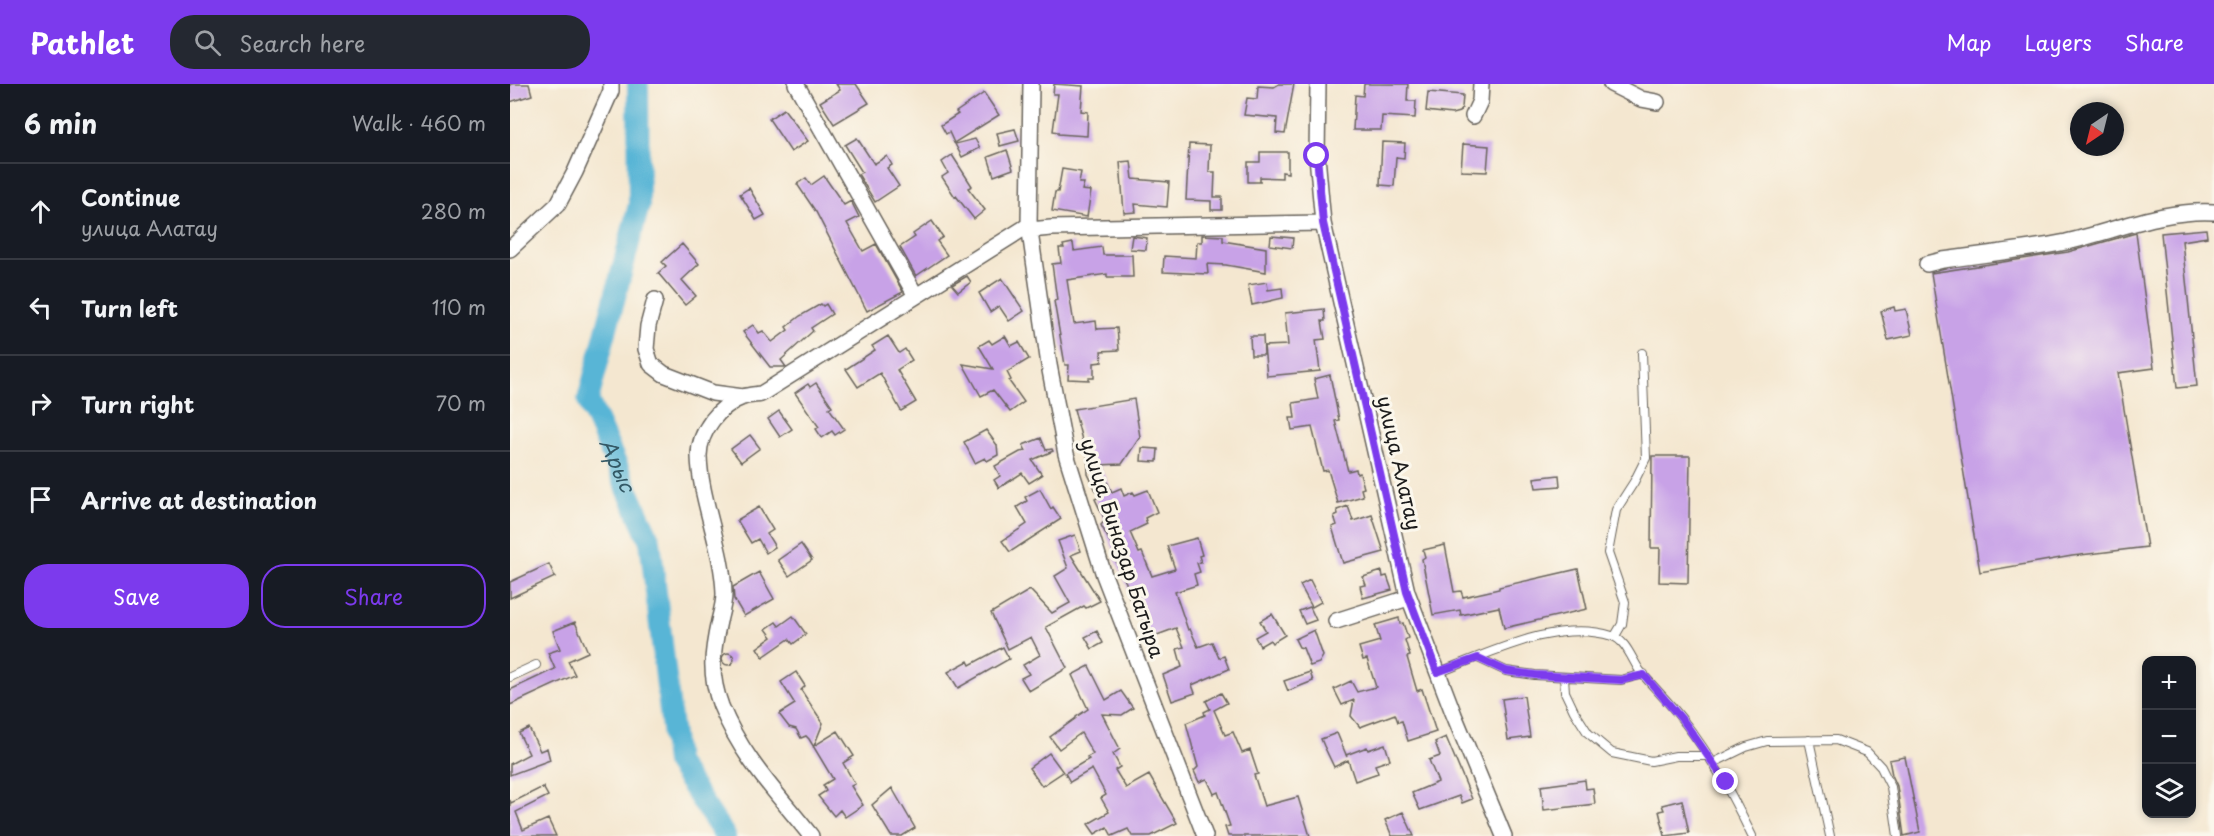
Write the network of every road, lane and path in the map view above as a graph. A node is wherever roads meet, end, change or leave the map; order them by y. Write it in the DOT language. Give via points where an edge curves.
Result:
graph roads {
  1 [pos="612,84"];
  2 [pos="796,84"];
  3 [pos="1031,84"];
  4 [pos="1318,84"];
  5 [pos="1481,84"];
  6 [pos="1611,84"];
  7 [pos="1657,102"];
  8 [pos="1473,116"];
  9 [pos="2214,213"];
  10 [pos="1323,223"];
  11 [pos="1029,228"];
  12 [pos="510,249"];
  13 [pos="1927,264"];
  14 [pos="916,296"];
  15 [pos="655,300"];
  16 [pos="1642,353"];
  17 [pos="743,397"];
  18 [pos="1408,598"];
  19 [pos="1336,621"];
  20 [pos="1615,636"];
  21 [pos="1478,658"];
  22 [pos="536,665"];
  23 [pos="1437,672"];
  24 [pos="1644,675"];
  25 [pos="1564,676"];
  26 [pos="510,677"];
  27 [pos="1809,740"];
  28 [pos="1708,756"];
  29 [pos="1713,763"];
  30 [pos="811,836"];
  31 [pos="1205,836"];
  32 [pos="1504,836"];
  33 [pos="1752,836"];
  34 [pos="1830,836"];
  35 [pos="1898,836"];
  1 -- 12 [label="street" via="558,204"];
  2 -- 14 [label="street"];
  3 -- 11 [label="street, улица Биназар Батыра"];
  4 -- 10 [label="street, улица Алатау" via="1317,156"];
  5 -- 8 [label="street" via="1480,101"];
  6 -- 7 [label="street" via="1641,99"];
  9 -- 13 [label="street" via="2197,211 2145,220 2066,242"];
  10 -- 11 [label="street"];
  10 -- 18 [label="street, улица Алатау"];
  11 -- 14 [label="street"];
  11 -- 31 [label="street, улица Биназар Батыра" via="1048,365 1066,454 1104,575"];
  14 -- 17 [label="street" via="761,394"];
  15 -- 17 [label="street" via="646,349 651,364 664,374 713,393"];
  16 -- 20 [label="lane" via="1646,458 1616,510 1608,553 1625,602 1622,624"];
  17 -- 30 [label="street" via="729,404 707,426 699,455 724,596 712,653 712,679 739,746"];
  18 -- 19 [label="street"];
  18 -- 23 [label="street, улица Алатау"];
  20 -- 21 [label="lane" via="1574,630 1528,640"];
  20 -- 24 [label="lane"];
  21 -- 23 [label="lane"];
  21 -- 25 [label="lane" via="1506,671"];
  22 -- 26 [label="lane"];
  23 -- 32 [label="street, улица Алатау"];
  24 -- 25 [label="lane" via="1621,680"];
  24 -- 28 [label="lane"];
  25 -- 28 [label="lane" via="1565,692 1574,711 1588,733 1612,753 1651,761"];
  27 -- 29 [label="lane" via="1767,741"];
  27 -- 34 [label="lane"];
  27 -- 35 [label="lane" via="1836,740 1867,752 1881,767 1891,787"];
  28 -- 29 [label="lane"];
  29 -- 33 [label="lane"];
}
